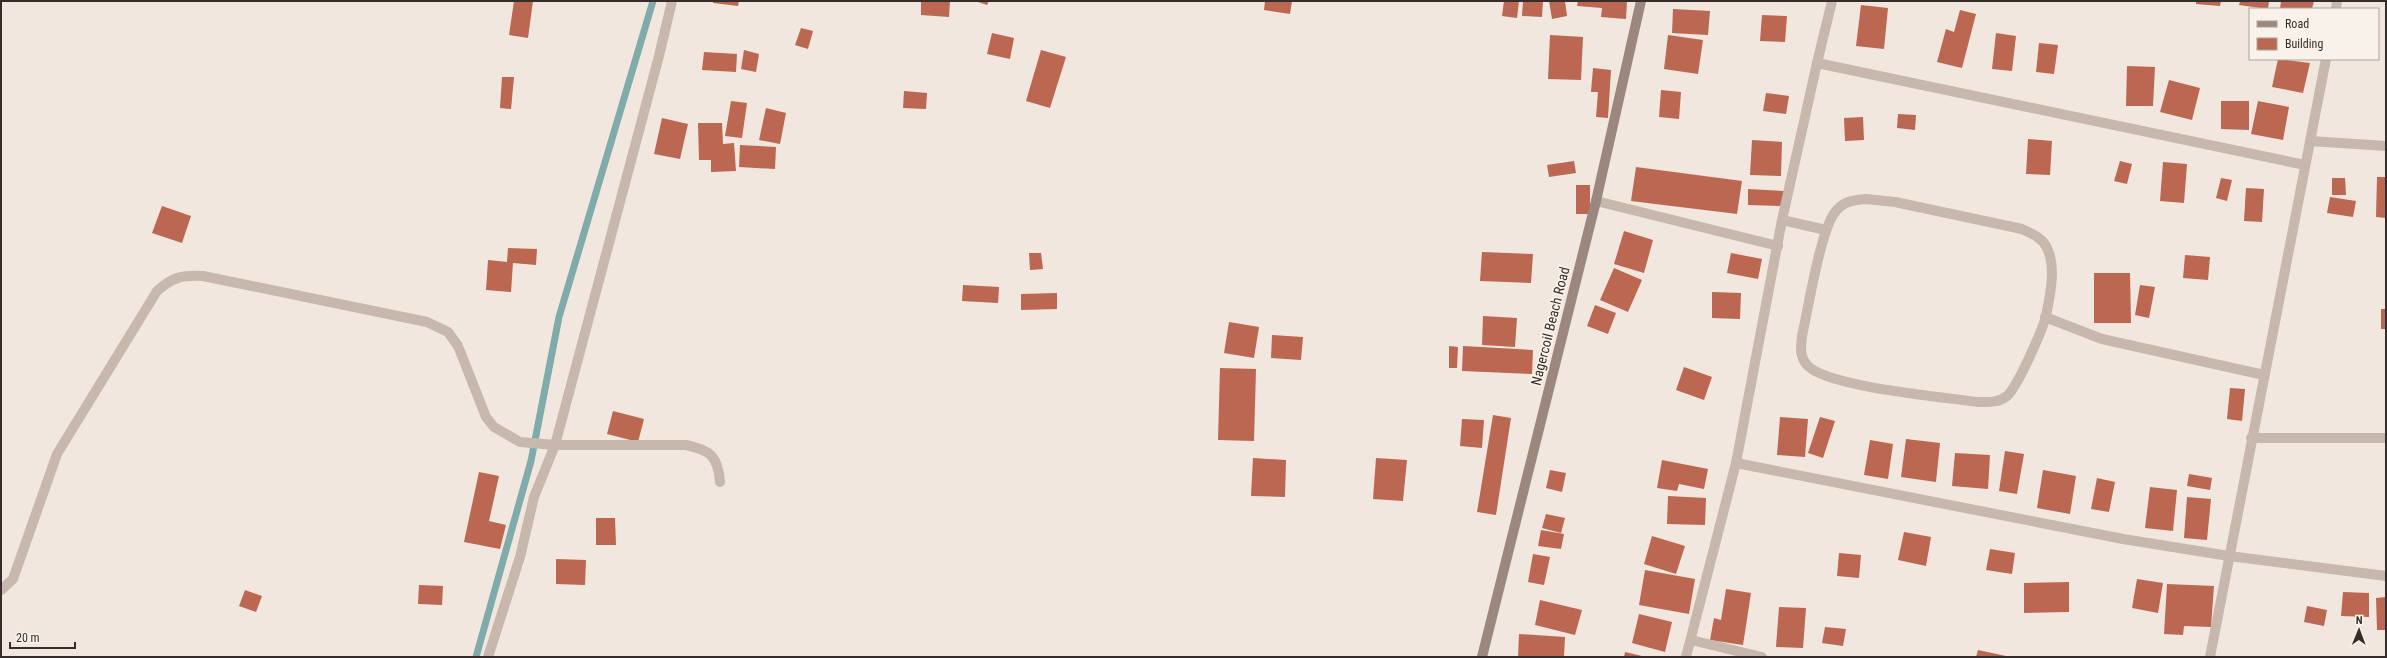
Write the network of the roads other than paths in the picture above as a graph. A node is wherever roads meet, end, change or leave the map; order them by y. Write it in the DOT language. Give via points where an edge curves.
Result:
graph roads {
  1 [pos="672,1"];
  2 [pos="1642,1"];
  3 [pos="1832,1"];
  4 [pos="2326,60"];
  5 [pos="1817,63"];
  6 [pos="2310,142"];
  7 [pos="2386,146"];
  8 [pos="2305,166"];
  9 [pos="1596,201"];
  10 [pos="1782,220"];
  11 [pos="1826,230"];
  12 [pos="1778,246"];
  13 [pos="2045,317"];
  14 [pos="2264,375"];
  15 [pos="2251,438"];
  16 [pos="2386,438"];
  17 [pos="550,445"];
  18 [pos="1736,463"];
  19 [pos="720,482"];
  20 [pos="2229,556"];
  21 [pos="2386,576"];
  22 [pos="1,590"];
  23 [pos="1691,640"];
  24 [pos="488,657"];
  25 [pos="1482,657"];
  26 [pos="1686,657"];
  27 [pos="1762,657"];
  28 [pos="2210,657"];
  1 -- 17 [label="street" via="657,64"];
  2 -- 9 [label="main road, Nagercoil Beach Road"];
  3 -- 5 [label="street"];
  4 -- 6 [label="street"];
  5 -- 8 [label="street"];
  5 -- 10 [label="street"];
  6 -- 7 [label="street"];
  6 -- 8 [label="street"];
  8 -- 14 [label="street"];
  9 -- 12 [label="street"];
  9 -- 25 [label="main road, Nagercoil Beach Road"];
  10 -- 11 [label="street"];
  10 -- 12 [label="street"];
  11 -- 13 [label="street" via="1835,211 1848,201 1866,198 2022,229 2040,238 2047,247 2052,268"];
  11 -- 13 [label="street" via="1802,336 1801,353 1806,364 1816,373 1840,382 1978,402 1996,402 2007,395 2019,378"];
  12 -- 18 [label="street"];
  13 -- 14 [label="street" via="2102,339"];
  14 -- 15 [label="street"];
  15 -- 16 [label="street"];
  15 -- 20 [label="street"];
  17 -- 19 [label="street" via="686,445 703,448 712,455 718,468"];
  17 -- 22 [label="street" via="520,442 494,427 486,417 458,346 448,332 427,322 203,276 187,275 171,279 157,291 57,454 13,579"];
  17 -- 24 [label="street" via="534,497 520,557"];
  18 -- 20 [label="street" via="2123,539"];
  18 -- 23 [label="street"];
  20 -- 21 [label="street"];
  20 -- 28 [label="street"];
  23 -- 26 [label="street"];
  23 -- 27 [label="street"];
}
